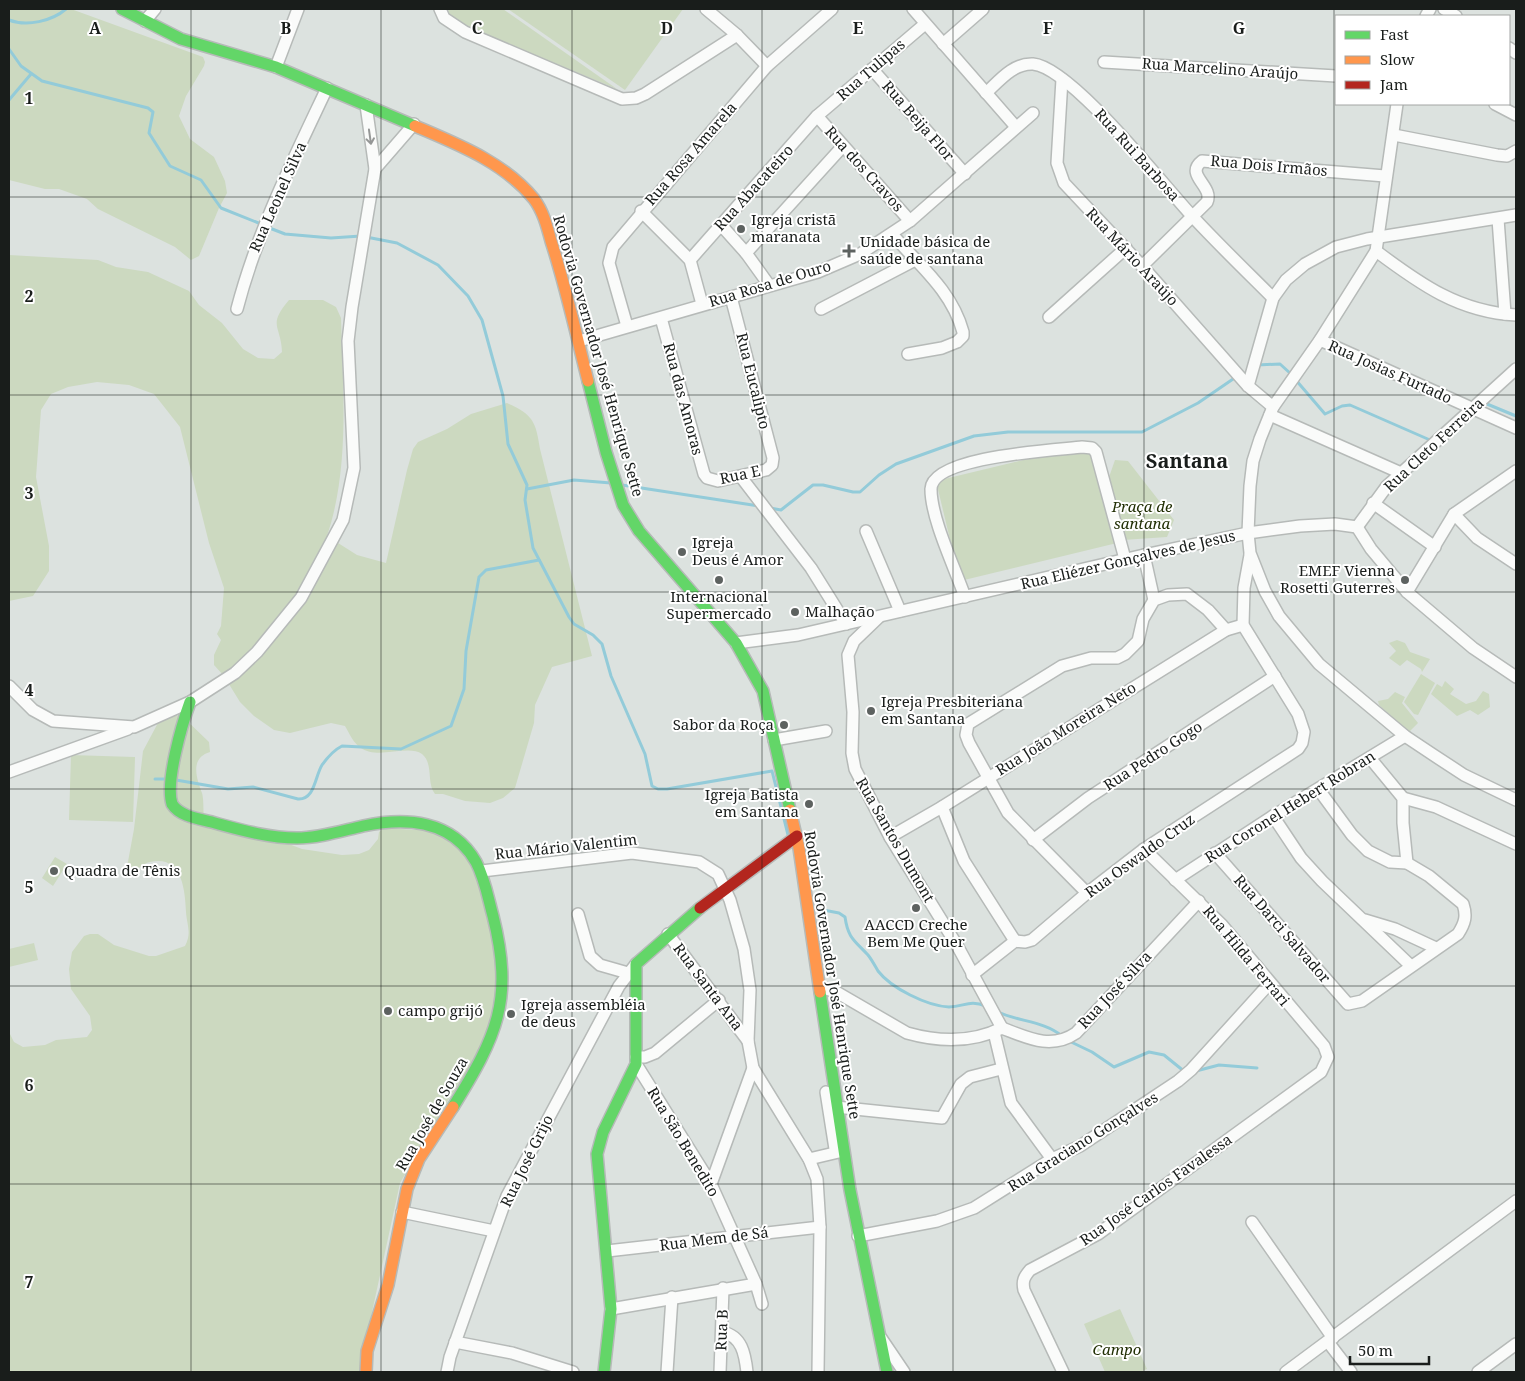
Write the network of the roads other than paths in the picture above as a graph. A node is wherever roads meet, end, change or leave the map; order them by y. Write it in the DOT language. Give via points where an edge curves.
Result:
graph roads {
  1 [pos="122,9"];
  2 [pos="155,9"];
  3 [pos="298,9"];
  4 [pos="440,9"];
  5 [pos="706,9"];
  6 [pos="832,9"];
  7 [pos="913,9"];
  8 [pos="983,9"];
  9 [pos="145,21"];
  10 [pos="925,24"];
  11 [pos="737,35"];
  12 [pos="943,44"];
  13 [pos="1104,62"];
  14 [pos="767,66"];
  15 [pos="276,68"];
  16 [pos="872,69"];
  17 [pos="1335,76"];
  18 [pos="1062,79"];
  19 [pos="328,88"];
  20 [pos="986,93"];
  21 [pos="366,105"];
  22 [pos="1397,105"];
  23 [pos="1497,105"];
  24 [pos="1033,113"];
  25 [pos="1516,115"];
  26 [pos="817,116"];
  27 [pos="414,124"];
  28 [pos="1016,127"];
  29 [pos="1394,135"];
  30 [pos="844,146"];
  31 [pos="1516,151"];
  32 [pos="375,169"];
  33 [pos="964,174"];
  34 [pos="1385,176"];
  35 [pos="642,211"];
  36 [pos="1516,215"];
  37 [pos="1193,217"];
  38 [pos="1498,219"];
  39 [pos="910,221"];
  40 [pos="721,226"];
  41 [pos="892,234"];
  42 [pos="1377,239"];
  43 [pos="1126,248"];
  44 [pos="1376,251"];
  45 [pos="746,253"];
  46 [pos="690,260"];
  47 [pos="915,260"];
  48 [pos="1142,266"];
  49 [pos="769,285"];
  50 [pos="731,297"];
  51 [pos="1273,298"];
  52 [pos="702,304"];
  53 [pos="237,309"];
  54 [pos="822,309"];
  55 [pos="1511,315"];
  56 [pos="1050,317"];
  57 [pos="661,318"];
  58 [pos="627,326"];
  59 [pos="1320,340"];
  60 [pos="579,341"];
  61 [pos="908,354"];
  62 [pos="1516,369"];
  63 [pos="1248,386"];
  64 [pos="1472,409"];
  65 [pos="1271,411"];
  66 [pos="1516,428"];
  67 [pos="772,465"];
  68 [pos="1516,471"];
  69 [pos="1401,473"];
  70 [pos="741,477"];
  71 [pos="707,478"];
  72 [pos="1373,504"];
  73 [pos="1454,514"];
  74 [pos="1357,527"];
  75 [pos="866,530"];
  76 [pos="1248,533"];
  77 [pos="1435,547"];
  78 [pos="1250,553"];
  79 [pos="1144,554"];
  80 [pos="1125,559"];
  81 [pos="1516,564"];
  82 [pos="1407,592"];
  83 [pos="965,597"];
  84 [pos="1154,600"];
  85 [pos="900,611"];
  86 [pos="879,616"];
  87 [pos="846,624"];
  88 [pos="1244,624"];
  89 [pos="1226,630"];
  90 [pos="736,643"];
  91 [pos="1275,676"];
  92 [pos="1516,677"];
  93 [pos="9,686"];
  94 [pos="190,702"];
  95 [pos="134,727"];
  96 [pos="826,731"];
  97 [pos="1405,736"];
  98 [pos="774,740"];
  99 [pos="1370,758"];
  100 [pos="9,772"];
  101 [pos="987,778"];
  102 [pos="1319,790"];
  103 [pos="1404,798"];
  104 [pos="1516,800"];
  105 [pos="942,808"];
  106 [pos="1272,816"];
  107 [pos="797,836"];
  108 [pos="890,837"];
  109 [pos="1033,840"];
  110 [pos="1516,844"];
  111 [pos="1144,849"];
  112 [pos="1215,853"];
  113 [pos="1407,862"];
  114 [pos="482,871"];
  115 [pos="1175,880"];
  116 [pos="725,888"];
  117 [pos="1087,893"];
  118 [pos="1199,901"];
  119 [pos="578,914"];
  120 [pos="1361,919"];
  121 [pos="668,934"];
  122 [pos="1015,941"];
  123 [pos="1436,948"];
  124 [pos="1411,966"];
  125 [pos="632,968"];
  126 [pos="972,975"];
  127 [pos="1270,984"];
  128 [pos="821,987"];
  129 [pos="719,1000"];
  130 [pos="998,1030"];
  131 [pos="748,1041"];
  132 [pos="636,1060"];
  133 [pos="753,1068"];
  134 [pos="1001,1069"];
  135 [pos="1321,1072"];
  136 [pos="826,1092"];
  137 [pos="836,1106"];
  138 [pos="839,1150"];
  139 [pos="809,1159"];
  140 [pos="1052,1159"];
  141 [pos="711,1184"];
  142 [pos="1512,1204"];
  143 [pos="402,1212"];
  144 [pos="1516,1216"];
  145 [pos="1252,1222"];
  146 [pos="820,1228"];
  147 [pos="494,1231"];
  148 [pos="734,1236"];
  149 [pos="858,1236"];
  150 [pos="607,1251"];
  151 [pos="756,1284"];
  152 [pos="723,1288"];
  153 [pos="672,1297"];
  154 [pos="762,1304"];
  155 [pos="611,1308"];
  156 [pos="722,1332"];
  157 [pos="879,1335"];
  158 [pos="1330,1340"];
  159 [pos="455,1342"];
  160 [pos="1516,1344"];
  161 [pos="568,1371"];
  162 [pos="366,1372"];
  163 [pos="447,1372"];
  164 [pos="604,1372"];
  165 [pos="668,1372"];
  166 [pos="720,1372"];
  167 [pos="747,1372"];
  168 [pos="818,1372"];
  169 [pos="887,1372"];
  170 [pos="904,1372"];
  171 [pos="1063,1372"];
  172 [pos="1286,1372"];
  173 [pos="1351,1372"];
  174 [pos="1478,1372"];
  1 -- 9 [label="main road, Rodovia Governador José Henrique Sette"];
  2 -- 9 [label="street"];
  3 -- 15 [label="street"];
  4 -- 11 [label="street" via="444,18 465,32 629,100 645,94"];
  5 -- 11 [label="street"];
  6 -- 14 [label="street, Rua Rosa Amarela"];
  7 -- 10 [label="street"];
  8 -- 12 [label="street"];
  9 -- 15 [label="main road, Rodovia Governador José Henrique Sette" via="181,39"];
  10 -- 12 [label="street"];
  10 -- 16 [label="street, Rua Tulipas"];
  11 -- 14 [label="street"];
  12 -- 20 [label="street"];
  13 -- 17 [label="street, Rua Marcelino Araújo"];
  14 -- 35 [label="street, Rua Rosa Amarela"];
  15 -- 19 [label="main road, Rodovia Governador José Henrique Sette"];
  16 -- 26 [label="street, Rua Tulipas"];
  16 -- 33 [label="street, Rua Beija Flor"];
  18 -- 20 [label="street, Rua Rui Barbosa" via="1041,66 1023,64 1007,73"];
  18 -- 37 [label="street, Rua Rui Barbosa" via="1093,106"];
  18 -- 43 [label="street, Rua Mário Araújo" via="1058,133 1060,176"];
  19 -- 21 [label="main road, Rodovia Governador José Henrique Sette"];
  19 -- 53 [label="street, Rua Leonel Silva" via="293,160 248,267"];
  20 -- 28 [label="street"];
  21 -- 27 [label="main road, Rodovia Governador José Henrique Sette"];
  21 -- 32 [label="street, one-way"];
  22 -- 29 [label="street"];
  23 -- 25 [label="street"];
  24 -- 28 [label="street, Rua Rosa de Ouro"];
  26 -- 30 [label="street, Rua dos Cravos"];
  26 -- 40 [label="street, Rua Abacateiro"];
  27 -- 32 [label="street"];
  27 -- 60 [label="main road, Rodovia Governador José Henrique Sette" via="467,148 510,175 534,199 547,226"];
  28 -- 33 [label="street, Rua Rosa de Ouro"];
  29 -- 31 [label="street" via="1497,156 1507,156"];
  29 -- 34 [label="street"];
  30 -- 39 [label="street, Rua dos Cravos"];
  30 -- 45 [label="street"];
  32 -- 94 [label="street" via="348,341 354,468 343,520 302,598 267,640 235,673"];
  33 -- 39 [label="street, Rua Rosa de Ouro"];
  34 -- 37 [label="street, Rua Dois Irmãos" via="1202,161 1196,172 1209,196"];
  34 -- 42 [label="street"];
  35 -- 46 [label="street"];
  35 -- 58 [label="street, Rua Rosa Amarela" via="613,246 609,263"];
  36 -- 38 [label="street"];
  37 -- 48 [label="street, Rua Dois Irmãos"];
  37 -- 51 [label="street, Rua Rui Barbosa"];
  38 -- 42 [label="street"];
  38 -- 55 [label="street"];
  39 -- 41 [label="street, Rua Rosa de Ouro"];
  40 -- 45 [label="street"];
  40 -- 46 [label="street, Rua Abacateiro"];
  41 -- 47 [label="street"];
  41 -- 49 [label="street, Rua Rosa de Ouro" via="852,258 818,272"];
  42 -- 44 [label="street"];
  42 -- 51 [label="street" via="1336,247 1319,256 1286,280"];
  43 -- 48 [label="street, Rua Mário Araújo"];
  43 -- 56 [label="street"];
  44 -- 55 [label="street" via="1438,294 1466,305"];
  44 -- 59 [label="street"];
  45 -- 49 [label="street"];
  46 -- 52 [label="street"];
  47 -- 54 [label="street"];
  47 -- 61 [label="street" via="940,286 960,323 963,336 942,348"];
  48 -- 63 [label="street, Rua Mário Araújo"];
  49 -- 50 [label="street, Rua Rosa de Ouro"];
  50 -- 52 [label="street, Rua Rosa de Ouro"];
  50 -- 67 [label="street, Rua Eucalipto" via="773,458"];
  51 -- 63 [label="street"];
  52 -- 57 [label="street, Rua Rosa de Ouro"];
  57 -- 58 [label="street, Rua Rosa de Ouro"];
  57 -- 71 [label="street, Rua das Amoras"];
  58 -- 60 [label="street, Rua Rosa de Ouro"];
  59 -- 64 [label="street, Rua Josias Furtado"];
  59 -- 65 [label="street"];
  60 -- 90 [label="main road, Rodovia Governador José Henrique Sette" via="606,452 627,513"];
  62 -- 64 [label="street, Rua Cleto Ferreira"];
  63 -- 65 [label="street, Rua Mário Araújo"];
  64 -- 66 [label="street, Rua Josias Furtado"];
  64 -- 69 [label="street, Rua Cleto Ferreira"];
  65 -- 69 [label="street, Rua Mário Araújo"];
  65 -- 76 [label="street" via="1253,461"];
  67 -- 70 [label="street, Rua E"];
  68 -- 73 [label="street"];
  69 -- 72 [label="street, Rua Cleto Ferreira"];
  70 -- 71 [label="street, Rua E" via="718,481"];
  70 -- 87 [label="street" via="811,568"];
  72 -- 74 [label="street, Rua Cleto Ferreira"];
  72 -- 77 [label="street"];
  73 -- 77 [label="street"];
  73 -- 81 [label="street" via="1477,538"];
  74 -- 76 [label="street, Rua Eliézer Gonçalves de Jesus" via="1335,524"];
  74 -- 82 [label="street"];
  75 -- 85 [label="street"];
  76 -- 78 [label="street"];
  76 -- 79 [label="street, Rua Eliézer Gonçalves de Jesus"];
  77 -- 82 [label="street"];
  78 -- 88 [label="street" via="1244,588"];
  78 -- 97 [label="street" via="1264,591 1299,643 1319,664"];
  79 -- 80 [label="street, Rua Eliézer Gonçalves de Jesus"];
  79 -- 84 [label="street"];
  80 -- 83 [label="street, Rua Eliézer Gonçalves de Jesus"];
  80 -- 83 [label="street" via="1096,452 1092,448 966,462 938,476 931,488 936,515"];
  82 -- 92 [label="street" via="1474,648"];
  83 -- 85 [label="street, Rua Eliézer Gonçalves de Jesus"];
  84 -- 89 [label="street" via="1187,594"];
  84 -- 101 [label="street" via="1145,613 1139,637 1132,649 1117,658 1091,658 1062,666 968,724 966,735"];
  85 -- 86 [label="street, Rua Eliézer Gonçalves de Jesus"];
  86 -- 87 [label="street, Rua Eliézer Gonçalves de Jesus"];
  86 -- 108 [label="street, Rua Santos Dumont" via="854,641 848,655 854,712 852,753 858,776"];
  87 -- 90 [label="street, Rua Eliézer Gonçalves de Jesus" via="798,635"];
  88 -- 89 [label="street, Rua João Moreira Neto"];
  88 -- 91 [label="street"];
  89 -- 101 [label="street, Rua João Moreira Neto"];
  90 -- 98 [label="main road, Rodovia Governador José Henrique Sette" via="763,691"];
  91 -- 109 [label="street, Rua Pedro Gogo" via="1088,798"];
  91 -- 111 [label="street, Rua Oswaldo Cruz" via="1298,714 1304,732 1298,749"];
  93 -- 95 [label="street" via="33,710 53,721"];
  94 -- 95 [label="street"];
  94 -- 114 [label="main road, Rua Mário Valentim" via="182,725 170,787 169,797 175,810 297,838 378,824 420,822 438,828 462,843"];
  95 -- 100 [label="street"];
  96 -- 98 [label="street"];
  97 -- 99 [label="street, Rua Coronel Hebert Robran"];
  97 -- 104 [label="street" via="1464,775"];
  98 -- 107 [label="main road, Rodovia Governador José Henrique Sette"];
  99 -- 102 [label="street, Rua Coronel Hebert Robran" via="1344,771"];
  99 -- 103 [label="street"];
  101 -- 105 [label="street, Rua João Moreira Neto"];
  101 -- 109 [label="street" via="1008,813"];
  102 -- 106 [label="street, Rua Coronel Hebert Robran"];
  102 -- 113 [label="street" via="1368,851 1390,862"];
  103 -- 110 [label="street" via="1436,807"];
  103 -- 113 [label="street"];
  105 -- 108 [label="street, Rua João Moreira Neto"];
  105 -- 122 [label="street" via="964,862"];
  106 -- 112 [label="street, Rua Coronel Hebert Robran"];
  106 -- 120 [label="street" via="1301,858"];
  107 -- 116 [label="main road"];
  107 -- 128 [label="main road, Rodovia Governador José Henrique Sette"];
  108 -- 126 [label="street, Rua Santos Dumont"];
  109 -- 117 [label="street"];
  111 -- 115 [label="street, Rua Hilda Ferrari"];
  111 -- 117 [label="street, Rua Oswaldo Cruz"];
  112 -- 115 [label="street, Rua Coronel Hebert Robran"];
  112 -- 124 [label="street, Rua Darci Salvador" via="1348,1004 1362,1001"];
  113 -- 123 [label="street" via="1463,904 1464,925 1458,934"];
  114 -- 116 [label="street, Rua Mário Valentim" via="615,855 653,854 710,867"];
  114 -- 143 [label="main road, Rua José de Souza" via="503,959 504,986 500,1007 481,1061 412,1175"];
  115 -- 118 [label="street, Rua Hilda Ferrari"];
  116 -- 121 [label="main road"];
  116 -- 131 [label="street, Rua Santa Ana" via="744,949 750,990"];
  117 -- 122 [label="street, Rua Oswaldo Cruz" via="1032,940"];
  118 -- 127 [label="street, Rua Hilda Ferrari"];
  118 -- 130 [label="street, Rua José Silva" via="1076,1033 1049,1042"];
  119 -- 125 [label="street" via="594,961 600,965"];
  120 -- 123 [label="street" via="1394,929"];
  120 -- 124 [label="street"];
  121 -- 125 [label="main road"];
  121 -- 129 [label="street, Rua Santa Ana"];
  122 -- 126 [label="street, Rua Oswaldo Cruz"];
  123 -- 124 [label="street"];
  125 -- 132 [label="main road"];
  125 -- 147 [label="street, Rua José Grijo" via="521,1167"];
  126 -- 130 [label="street, Rua Santos Dumont"];
  127 -- 135 [label="street, Rua Hilda Ferrari" via="1324,1046 1328,1057"];
  127 -- 140 [label="street, Rua Graciano Gonçalves" via="1178,1081 1080,1146"];
  128 -- 130 [label="street" via="838,993 907,1033 919,1036 958,1040"];
  128 -- 137 [label="main road, Rodovia Governador José Henrique Sette"];
  129 -- 131 [label="street, Rua Santa Ana"];
  129 -- 132 [label="street" via="654,1053"];
  130 -- 134 [label="street, Rua Santos Dumont"];
  131 -- 133 [label="street, Rua Santa Ana"];
  132 -- 141 [label="street, Rua São Benedito"];
  132 -- 150 [label="main road" via="603,1132 597,1154"];
  133 -- 139 [label="street, Rua Santa Ana"];
  133 -- 141 [label="street"];
  134 -- 137 [label="street" via="970,1077 962,1084 942,1118"];
  134 -- 140 [label="street, Rua Santos Dumont" via="1011,1103"];
  135 -- 171 [label="street, Rua José Carlos Favalessa" via="1098,1234 1025,1275 1022,1282 1024,1290"];
  136 -- 138 [label="street"];
  137 -- 138 [label="main road, Rodovia Governador José Henrique Sette"];
  138 -- 139 [label="street"];
  138 -- 149 [label="main road, Rodovia Governador José Henrique Sette"];
  139 -- 146 [label="street, Rua Santa Ana" via="817,1179"];
  140 -- 149 [label="street, Rua Graciano Gonçalves" via="956,1216"];
  141 -- 148 [label="street, Rua São Benedito"];
  142 -- 144 [label="street"];
  142 -- 158 [label="street"];
  143 -- 147 [label="street"];
  143 -- 162 [label="main road, Rua José de Souza" via="388,1284 367,1352"];
  145 -- 158 [label="street"];
  146 -- 148 [label="street, Rua Mem de Sá"];
  146 -- 168 [label="street, Rua Santa Ana"];
  147 -- 159 [label="street, Rua José Grijo"];
  148 -- 150 [label="street, Rua Mem de Sá"];
  148 -- 151 [label="street, Rua São Benedito"];
  149 -- 157 [label="main road, Rodovia Governador José Henrique Sette"];
  150 -- 155 [label="main road"];
  151 -- 152 [label="street"];
  151 -- 154 [label="street, Rua São Benedito"];
  152 -- 153 [label="street"];
  152 -- 156 [label="street, Rua B"];
  153 -- 155 [label="street"];
  153 -- 165 [label="street"];
  155 -- 164 [label="main road"];
  156 -- 166 [label="street, Rua B"];
  156 -- 167 [label="street" via="740,1342"];
  157 -- 169 [label="main road, Rodovia Governador José Henrique Sette"];
  157 -- 170 [label="street"];
  158 -- 172 [label="street"];
  158 -- 173 [label="street"];
  159 -- 161 [label="street" via="512,1354"];
  159 -- 163 [label="street, Rua José Grijo"];
  160 -- 174 [label="street"];
}
